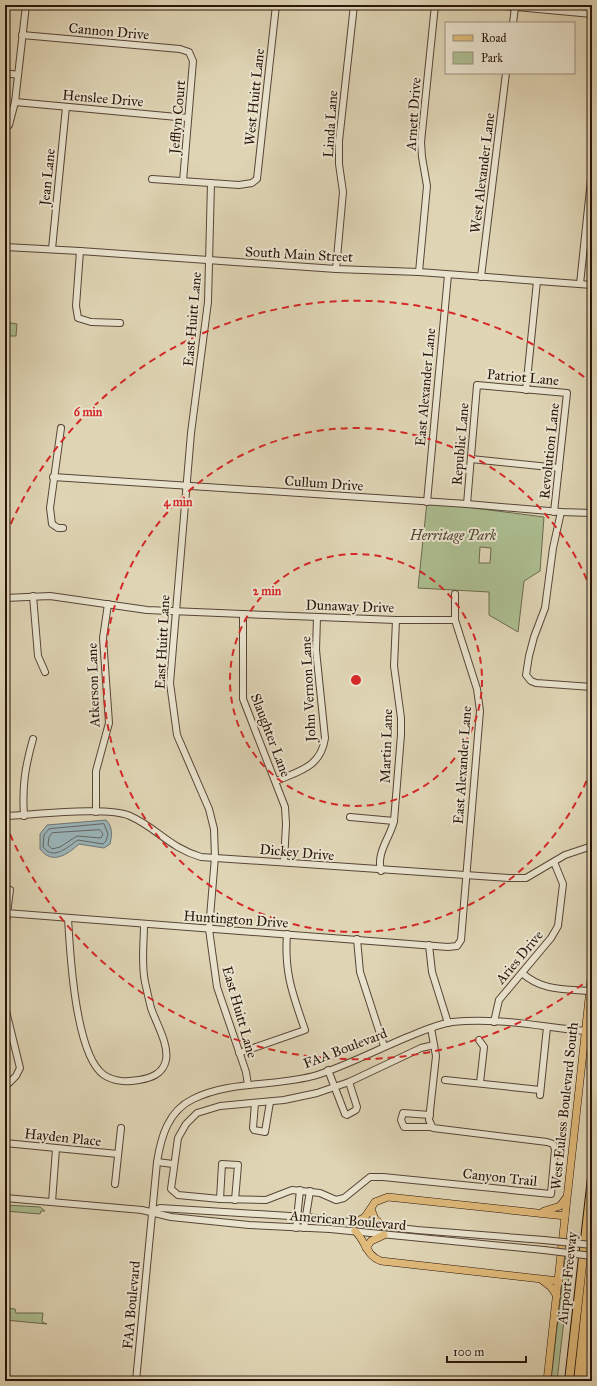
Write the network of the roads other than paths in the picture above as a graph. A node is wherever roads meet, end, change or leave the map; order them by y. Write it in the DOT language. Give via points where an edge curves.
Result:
graph roads {
  1 [pos="26,5"];
  2 [pos="276,5"];
  3 [pos="354,5"];
  4 [pos="435,5"];
  5 [pos="494,5"];
  6 [pos="515,7"];
  7 [pos="592,14"];
  8 [pos="513,22"];
  9 [pos="22,35"];
  10 [pos="192,56"];
  11 [pos="5,73"];
  12 [pos="506,74"];
  13 [pos="18,75"];
  14 [pos="15,102"];
  15 [pos="66,106"];
  16 [pos="188,118"];
  17 [pos="9,125"];
  18 [pos="592,170"];
  19 [pos="152,179"];
  20 [pos="183,181"];
  21 [pos="211,183"];
  22 [pos="5,247"];
  23 [pos="52,249"];
  24 [pos="80,250"];
  25 [pos="208,260"];
  26 [pos="336,269"];
  27 [pos="419,272"];
  28 [pos="448,275"];
  29 [pos="481,277"];
  30 [pos="537,282"];
  31 [pos="580,284"];
  32 [pos="592,285"];
  33 [pos="120,323"];
  34 [pos="477,385"];
  35 [pos="526,390"];
  36 [pos="566,393"];
  37 [pos="61,428"];
  38 [pos="471,459"];
  39 [pos="559,468"];
  40 [pos="53,477"];
  41 [pos="187,485"];
  42 [pos="427,502"];
  43 [pos="467,504"];
  44 [pos="558,512"];
  45 [pos="592,513"];
  46 [pos="63,528"];
  47 [pos="455,594"];
  48 [pos="33,596"];
  49 [pos="5,598"];
  50 [pos="108,604"];
  51 [pos="175,611"];
  52 [pos="243,614"];
  53 [pos="317,617"];
  54 [pos="396,620"];
  55 [pos="455,620"];
  56 [pos="45,672"];
  57 [pos="592,687"];
  58 [pos="33,739"];
  59 [pos="276,781"];
  60 [pos="96,812"];
  61 [pos="5,816"];
  62 [pos="24,816"];
  63 [pos="350,817"];
  64 [pos="394,821"];
  65 [pos="592,846"];
  66 [pos="215,857"];
  67 [pos="284,862"];
  68 [pos="554,862"];
  69 [pos="381,871"];
  70 [pos="466,876"];
  71 [pos="10,890"];
  72 [pos="6,913"];
  73 [pos="68,918"];
  74 [pos="144,924"];
  75 [pos="210,929"];
  76 [pos="5,930"];
  77 [pos="287,934"];
  78 [pos="357,939"];
  79 [pos="461,940"];
  80 [pos="429,945"];
  81 [pos="592,971"];
  82 [pos="522,972"];
  83 [pos="590,991"];
  84 [pos="5,1008"];
  85 [pos="494,1022"];
  86 [pos="448,1023"];
  87 [pos="548,1027"];
  88 [pos="431,1028"];
  89 [pos="585,1031"];
  90 [pos="479,1040"];
  91 [pos="434,1045"];
  92 [pos="384,1046"];
  93 [pos="239,1053"];
  94 [pos="328,1070"];
  95 [pos="445,1080"];
  96 [pos="349,1082"];
  97 [pos="480,1083"];
  98 [pos="248,1085"];
  99 [pos="5,1087"];
  100 [pos="334,1087"];
  101 [pos="270,1102"];
  102 [pos="255,1103"];
  103 [pos="430,1115"];
  104 [pos="431,1126"];
  105 [pos="121,1128"];
  106 [pos="5,1143"];
  107 [pos="56,1148"];
  108 [pos="118,1154"];
  109 [pos="157,1162"];
  110 [pos="173,1164"];
  111 [pos="592,1178"];
  112 [pos="115,1184"];
  113 [pos="300,1190"];
  114 [pos="310,1191"];
  115 [pos="567,1196"];
  116 [pos="5,1198"];
  117 [pos="220,1199"];
  118 [pos="235,1200"];
  119 [pos="52,1202"];
  120 [pos="370,1209"];
  121 [pos="152,1211"];
  122 [pos="536,1213"];
  123 [pos="297,1216"];
  124 [pos="565,1216"];
  125 [pos="306,1217"];
  126 [pos="356,1222"];
  127 [pos="383,1226"];
  128 [pos="296,1228"];
  129 [pos="304,1228"];
  130 [pos="563,1231"];
  131 [pos="355,1232"];
  132 [pos="384,1234"];
  133 [pos="562,1244"];
  134 [pos="592,1245"];
  135 [pos="366,1248"];
  136 [pos="592,1251"];
  137 [pos="592,1256"];
  138 [pos="560,1267"];
  139 [pos="538,1279"];
  140 [pos="559,1281"];
  141 [pos="557,1296"];
  142 [pos="592,1309"];
  143 [pos="136,1381"];
  144 [pos="547,1381"];
  145 [pos="569,1381"];
  146 [pos="578,1381"];
  147 [pos="584,1381"];
  1 -- 9 [label="street"];
  2 -- 21 [label="street, West Huitt Lane" via="257,179 247,185"];
  3 -- 26 [label="street, Linda Lane" via="339,141 343,192"];
  4 -- 27 [label="street, Arnett Drive" via="421,142 427,186"];
  5 -- 6 [label="street"];
  6 -- 7 [label="street"];
  6 -- 8 [label="street"];
  9 -- 10 [label="street, Cannon Drive" via="180,49 186,50"];
  9 -- 13 [label="street"];
  10 -- 16 [label="street, Jefflyn Court" via="194,61"];
  11 -- 13 [label="street"];
  12 -- 29 [label="street, West Alexander Lane"];
  13 -- 14 [label="street"];
  14 -- 15 [label="street, Henslee Drive"];
  14 -- 17 [label="street"];
  15 -- 16 [label="street, Henslee Drive"];
  15 -- 23 [label="street, Jean Lane"];
  16 -- 20 [label="street, Jefflyn Court"];
  18 -- 31 [label="street"];
  19 -- 20 [label="street"];
  20 -- 21 [label="street"];
  21 -- 25 [label="street"];
  22 -- 23 [label="street, South Main Street"];
  23 -- 24 [label="street, South Main Street"];
  24 -- 25 [label="street, South Main Street"];
  24 -- 33 [label="street" via="76,306 78,318 91,322"];
  25 -- 26 [label="street, South Main Street"];
  25 -- 41 [label="street, East Huitt Lane" via="208,302"];
  26 -- 27 [label="street, South Main Street"];
  27 -- 28 [label="street, South Main Street"];
  28 -- 29 [label="street, South Main Street"];
  28 -- 42 [label="street, East Alexander Lane"];
  29 -- 30 [label="street, South Main Street"];
  30 -- 31 [label="street, South Main Street"];
  30 -- 35 [label="street"];
  31 -- 32 [label="street, South Main Street"];
  34 -- 35 [label="street, Patriot Lane"];
  34 -- 38 [label="street, Republic Lane"];
  35 -- 36 [label="street, Patriot Lane"];
  36 -- 39 [label="street, Revolution Lane"];
  37 -- 40 [label="street"];
  38 -- 39 [label="street"];
  38 -- 43 [label="street, Republic Lane"];
  39 -- 44 [label="street, Revolution Lane"];
  40 -- 41 [label="street, Cullum Drive"];
  40 -- 46 [label="street" via="50,508 52,524"];
  41 -- 42 [label="street, Cullum Drive"];
  41 -- 51 [label="street, East Huitt Lane"];
  42 -- 43 [label="street, Cullum Drive"];
  43 -- 44 [label="street, Cullum Drive"];
  44 -- 45 [label="street, Cullum Drive"];
  44 -- 57 [label="street, Revolution Lane" via="545,608 528,656 526,675 536,683"];
  47 -- 55 [label="street, East Alexander Lane"];
  48 -- 49 [label="street, Dunaway Drive"];
  48 -- 50 [label="street, Dunaway Drive" via="68,597"];
  48 -- 56 [label="street" via="38,656"];
  50 -- 51 [label="street, Dunaway Drive"];
  50 -- 60 [label="street, Atkerson Lane" via="103,638 109,723 96,771"];
  51 -- 52 [label="street, Dunaway Drive"];
  51 -- 66 [label="street, East Huitt Lane" via="170,683 174,721 180,745 209,809 214,829"];
  52 -- 53 [label="street, Dunaway Drive"];
  52 -- 59 [label="street, Slaughter Lane" via="242,699"];
  53 -- 54 [label="street, Dunaway Drive"];
  53 -- 59 [label="street, John Vernon Lane" via="316,650 324,745 314,762"];
  54 -- 55 [label="street, Dunaway Drive"];
  54 -- 64 [label="street, Martin Lane" via="394,666 401,735"];
  55 -- 70 [label="street, East Alexander Lane" via="477,689 480,711"];
  58 -- 62 [label="street" via="22,788"];
  59 -- 67 [label="street, Slaughter Lane" via="286,817"];
  60 -- 62 [label="street, Dickey Drive"];
  60 -- 66 [label="street, Dickey Drive" via="112,811 130,816 188,853"];
  61 -- 62 [label="street, Dickey Drive"];
  63 -- 64 [label="street"];
  64 -- 69 [label="street, Martin Lane" via="392,831 382,848"];
  65 -- 68 [label="street, Dickey Drive" via="575,850"];
  66 -- 67 [label="street, Dickey Drive"];
  66 -- 75 [label="street, East Huitt Lane"];
  67 -- 69 [label="street, Dickey Drive"];
  68 -- 70 [label="street, Dickey Drive" via="526,878"];
  68 -- 82 [label="street, Aries Drive" via="563,884 558,926"];
  69 -- 70 [label="street, Dickey Drive"];
  70 -- 79 [label="street, East Alexander Lane"];
  71 -- 72 [label="street"];
  72 -- 73 [label="street, Huntington Drive"];
  72 -- 76 [label="street"];
  73 -- 74 [label="street, Huntington Drive"];
  73 -- 74 [label="street" via="73,990 90,1053 96,1067 103,1074 120,1082 157,1074 162,1069 166,1055 144,976"];
  74 -- 75 [label="street, Huntington Drive"];
  75 -- 77 [label="street, Huntington Drive"];
  75 -- 93 [label="street, East Huitt Lane" via="218,987"];
  77 -- 78 [label="street, Huntington Drive"];
  77 -- 93 [label="street" via="287,974 305,1030"];
  78 -- 80 [label="street, Huntington Drive"];
  78 -- 92 [label="street" via="360,972"];
  79 -- 80 [label="street, Huntington Drive" via="454,947"];
  80 -- 86 [label="street" via="432,972"];
  81 -- 83 [label="main road, West Euless Boulevard South"];
  82 -- 83 [label="street" via="533,982 545,987"];
  82 -- 85 [label="street, Aries Drive" via="499,1000"];
  83 -- 89 [label="main road, West Euless Boulevard South"];
  84 -- 99 [label="street" via="20,1068"];
  85 -- 86 [label="street, FAA Boulevard"];
  85 -- 87 [label="street, FAA Boulevard"];
  86 -- 88 [label="street, FAA Boulevard"];
  87 -- 89 [label="street, FAA Boulevard"];
  87 -- 97 [label="street" via="540,1093"];
  88 -- 91 [label="street"];
  88 -- 92 [label="street, FAA Boulevard"];
  89 -- 115 [label="main road, West Euless Boulevard South"];
  90 -- 97 [label="street" via="484,1047"];
  91 -- 96 [label="street" via="421,1048"];
  91 -- 103 [label="street" via="436,1056"];
  92 -- 94 [label="street, FAA Boulevard"];
  93 -- 98 [label="street, East Huitt Lane"];
  94 -- 98 [label="street, FAA Boulevard" via="302,1078"];
  94 -- 100 [label="street"];
  95 -- 97 [label="street"];
  96 -- 100 [label="street"];
  96 -- 100 [label="street" via="357,1107 347,1115"];
  98 -- 109 [label="street, FAA Boulevard" via="192,1099 180,1108 166,1126 160,1141"];
  100 -- 101 [label="street"];
  101 -- 102 [label="street"];
  101 -- 102 [label="street" via="265,1132 253,1128"];
  102 -- 110 [label="street" via="220,1106 198,1113 186,1124 178,1138"];
  103 -- 104 [label="street"];
  103 -- 104 [label="street" via="403,1113 401,1120 404,1128"];
  104 -- 114 [label="street, Canyon Trail" via="553,1144 555,1149 550,1194 383,1177 370,1177 339,1200"];
  105 -- 108 [label="street"];
  106 -- 107 [label="street, Hayden Place"];
  107 -- 108 [label="street, Hayden Place"];
  107 -- 119 [label="street"];
  108 -- 112 [label="street"];
  109 -- 110 [label="street"];
  109 -- 121 [label="street, FAA Boulevard"];
  110 -- 117 [label="street" via="171,1189 174,1194"];
  111 -- 145 [label="highway, Airport Freeway"];
  113 -- 114 [label="street"];
  113 -- 118 [label="street" via="292,1190 266,1200"];
  113 -- 123 [label="street"];
  114 -- 125 [label="street"];
  115 -- 122 [label="main road" via="560,1206"];
  115 -- 124 [label="main road, West Euless Boulevard South"];
  116 -- 119 [label="street, American Boulevard"];
  117 -- 118 [label="street"];
  117 -- 118 [label="street" via="222,1164 238,1165"];
  119 -- 121 [label="street, American Boulevard"];
  120 -- 122 [label="main road" via="375,1202 394,1198"];
  120 -- 126 [label="main road" via="365,1217"];
  120 -- 127 [label="main road" via="375,1219"];
  121 -- 123 [label="street, American Boulevard" via="160,1208"];
  121 -- 128 [label="street, American Boulevard" via="170,1217"];
  121 -- 143 [label="street, FAA Boulevard"];
  122 -- 124 [label="main road"];
  122 -- 130 [label="main road" via="554,1217"];
  123 -- 125 [label="street, American Boulevard"];
  123 -- 128 [label="street"];
  124 -- 130 [label="main road, West Euless Boulevard South"];
  125 -- 126 [label="street, American Boulevard"];
  125 -- 129 [label="street"];
  126 -- 127 [label="street, American Boulevard"];
  127 -- 134 [label="street, American Boulevard, bridge"];
  128 -- 129 [label="street, American Boulevard"];
  129 -- 131 [label="street, American Boulevard"];
  130 -- 133 [label="main road, West Euless Boulevard South"];
  131 -- 132 [label="street, American Boulevard"];
  131 -- 135 [label="main road" via="363,1239"];
  132 -- 135 [label="main road" via="371,1240"];
  132 -- 137 [label="street, American Boulevard, bridge"];
  133 -- 138 [label="main road, Airport Freeway"];
  135 -- 139 [label="main road" via="372,1257 386,1262"];
  136 -- 146 [label="highway"];
  138 -- 139 [label="main road" via="555,1274"];
  138 -- 140 [label="main road, Airport Freeway"];
  139 -- 140 [label="main road"];
  139 -- 141 [label="main road" via="551,1287"];
  140 -- 141 [label="main road, Airport Freeway"];
  141 -- 144 [label="main road, Airport Freeway"];
  142 -- 147 [label="highway"];
}
